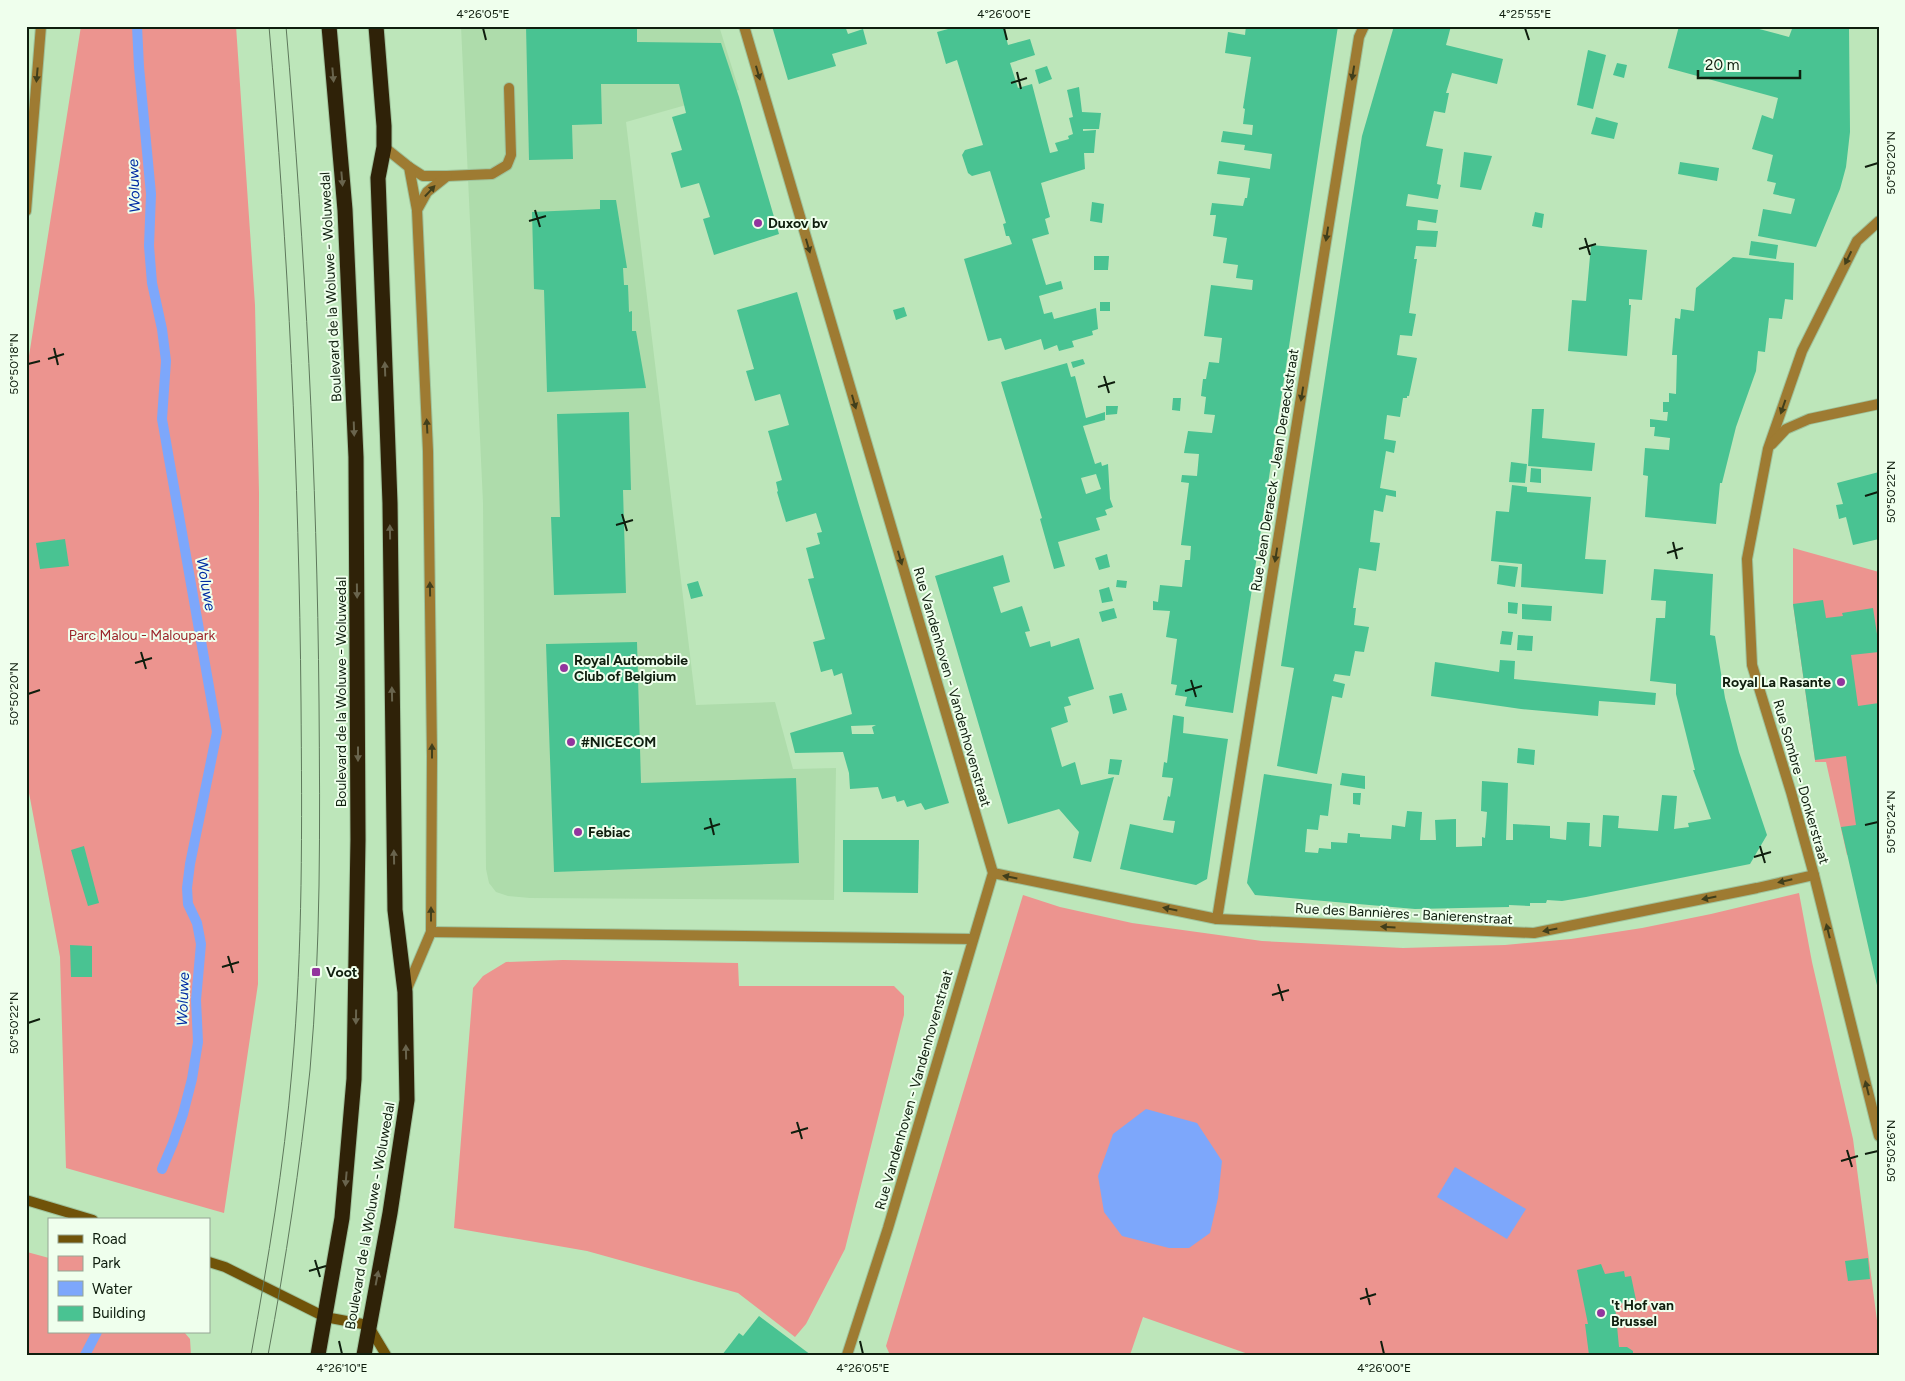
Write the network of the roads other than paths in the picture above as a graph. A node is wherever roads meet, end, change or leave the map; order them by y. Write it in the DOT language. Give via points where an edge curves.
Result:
graph roads {
  1 [pos="41,26"];
  2 [pos="330,26"];
  3 [pos="376,26"];
  4 [pos="744,26"];
  5 [pos="1364,26"];
  6 [pos="509,88"];
  7 [pos="384,146"];
  8 [pos="409,167"];
  9 [pos="447,176"];
  10 [pos="26,210"];
  11 [pos="417,210"];
  12 [pos="1879,221"];
  13 [pos="1879,404"];
  14 [pos="1768,449"];
  15 [pos="993,873"];
  16 [pos="1814,875"];
  17 [pos="1217,919"];
  18 [pos="431,932"];
  19 [pos="973,939"];
  20 [pos="406,992"];
  21 [pos="1879,1136"];
  22 [pos="26,1200"];
  23 [pos="86,1218"];
  24 [pos="210,1262"];
  25 [pos="324,1317"];
  26 [pos="368,1325"];
  27 [pos="318,1355"];
  28 [pos="364,1355"];
  29 [pos="386,1355"];
  30 [pos="848,1355"];
  1 -- 10 [label="street, one-way"];
  2 -- 25 [label="highway, Boulevard de la Woluwe - Woluwedal, one-way" via="345,210 356,457 358,849 354,1079 342,1218"];
  3 -- 7 [label="highway, Boulevard de la Woluwe - Woluwedal"];
  4 -- 15 [label="street, Rue Vandenhoven - Vandenhovenstraat, one-way"];
  5 -- 17 [label="street, Rue Jean Deraeck - Jean Deraeckstraat, one-way" via="1357,47"];
  6 -- 9 [label="street" via="511,155 506,165 492,174"];
  7 -- 8 [label="street"];
  20 -- 7 [label="highway, Boulevard de la Woluwe - Woluwedal, one-way" via="395,910 390,503 378,178"];
  8 -- 9 [label="street" via="423,176"];
  8 -- 11 [label="street, Boulevard de la Woluwe - Woluwedal"];
  11 -- 9 [label="street, one-way" via="427,192"];
  18 -- 11 [label="street, Boulevard de la Woluwe - Woluwedal, one-way" via="428,451"];
  12 -- 14 [label="street, Rue Sombre - Donkerstraat, one-way" via="1857,241 1802,351"];
  13 -- 14 [label="street" via="1809,419 1786,429"];
  14 -- 16 [label="street, Rue Sombre - Donkerstraat" via="1747,559 1752,665"];
  17 -- 15 [label="street, Rue des Bannières - Banierenstraat, one-way"];
  15 -- 19 [label="street, Rue Vandenhoven - Vandenhovenstraat"];
  16 -- 17 [label="street, Rue des Bannières - Banierenstraat, one-way" via="1534,933"];
  21 -- 16 [label="street, Rue Sombre - Donkerstraat, one-way"];
  18 -- 19 [label="street"];
  18 -- 20 [label="street, Boulevard de la Woluwe - Woluwedal"];
  19 -- 30 [label="street, Rue Vandenhoven - Vandenhovenstraat"];
  26 -- 20 [label="highway, Boulevard de la Woluwe - Woluwedal, one-way" via="390,1213 407,1100"];
  22 -- 23 [label="street"];
  24 -- 25 [label="street"];
  25 -- 26 [label="street"];
  25 -- 27 [label="highway, Boulevard de la Woluwe - Woluwedal"];
  26 -- 28 [label="highway, Boulevard de la Woluwe - Woluwedal"];
  26 -- 29 [label="street"];
}
